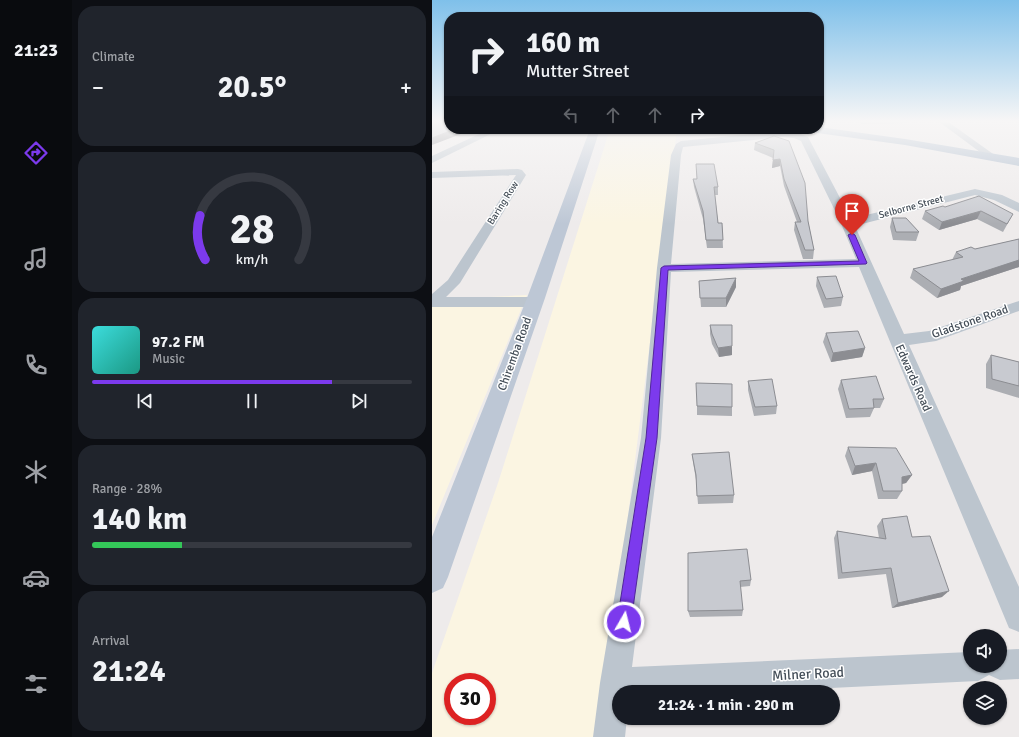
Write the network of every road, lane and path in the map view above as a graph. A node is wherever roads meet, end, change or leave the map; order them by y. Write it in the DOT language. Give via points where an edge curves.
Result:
graph roads {
  1 [pos="442,155"];
  2 [pos="587,155"];
  3 [pos="676,155"];
  4 [pos="817,155"];
  5 [pos="987,155"];
  6 [pos="991,156"];
  7 [pos="432,160"];
  8 [pos="1019,162"];
  9 [pos="432,175"];
  10 [pos="1019,208"];
  11 [pos="846,221"];
  12 [pos="863,263"];
  13 [pos="664,268"];
  14 [pos="432,301"];
  15 [pos="534,302"];
  16 [pos="1019,306"];
  17 [pos="897,340"];
  18 [pos="432,578"];
  19 [pos="1019,618"];
  20 [pos="1019,664"];
  21 [pos="1007,665"];
  22 [pos="963,667"];
  23 [pos="615,683"];
  24 [pos="609,737"];
  1 -- 7 [label="street"];
  2 -- 15 [label="main road, Chiremba Road"];
  3 -- 13 [label="street"];
  4 -- 11 [label="street, Edwards Road"];
  5 -- 6 [label="main road"];
  6 -- 8 [label="main road"];
  9 -- 14 [label="street, Baring Row" via="518,172 521,175 453,283"];
  10 -- 11 [label="street, Selborne Street" via="998,198 975,192 862,220"];
  11 -- 12 [label="street, Edwards Road"];
  12 -- 13 [label="street"];
  12 -- 17 [label="street, Edwards Road"];
  13 -- 23 [label="street" via="651,438"];
  14 -- 15 [label="street" via="456,304"];
  15 -- 18 [label="main road, Chiremba Road"];
  16 -- 17 [label="street, Gladstone Road" via="930,337"];
  17 -- 19 [label="street, Edwards Road"];
  20 -- 21 [label="street"];
  22 -- 23 [label="street, Milner Road"];
  23 -- 24 [label="street"];
}
